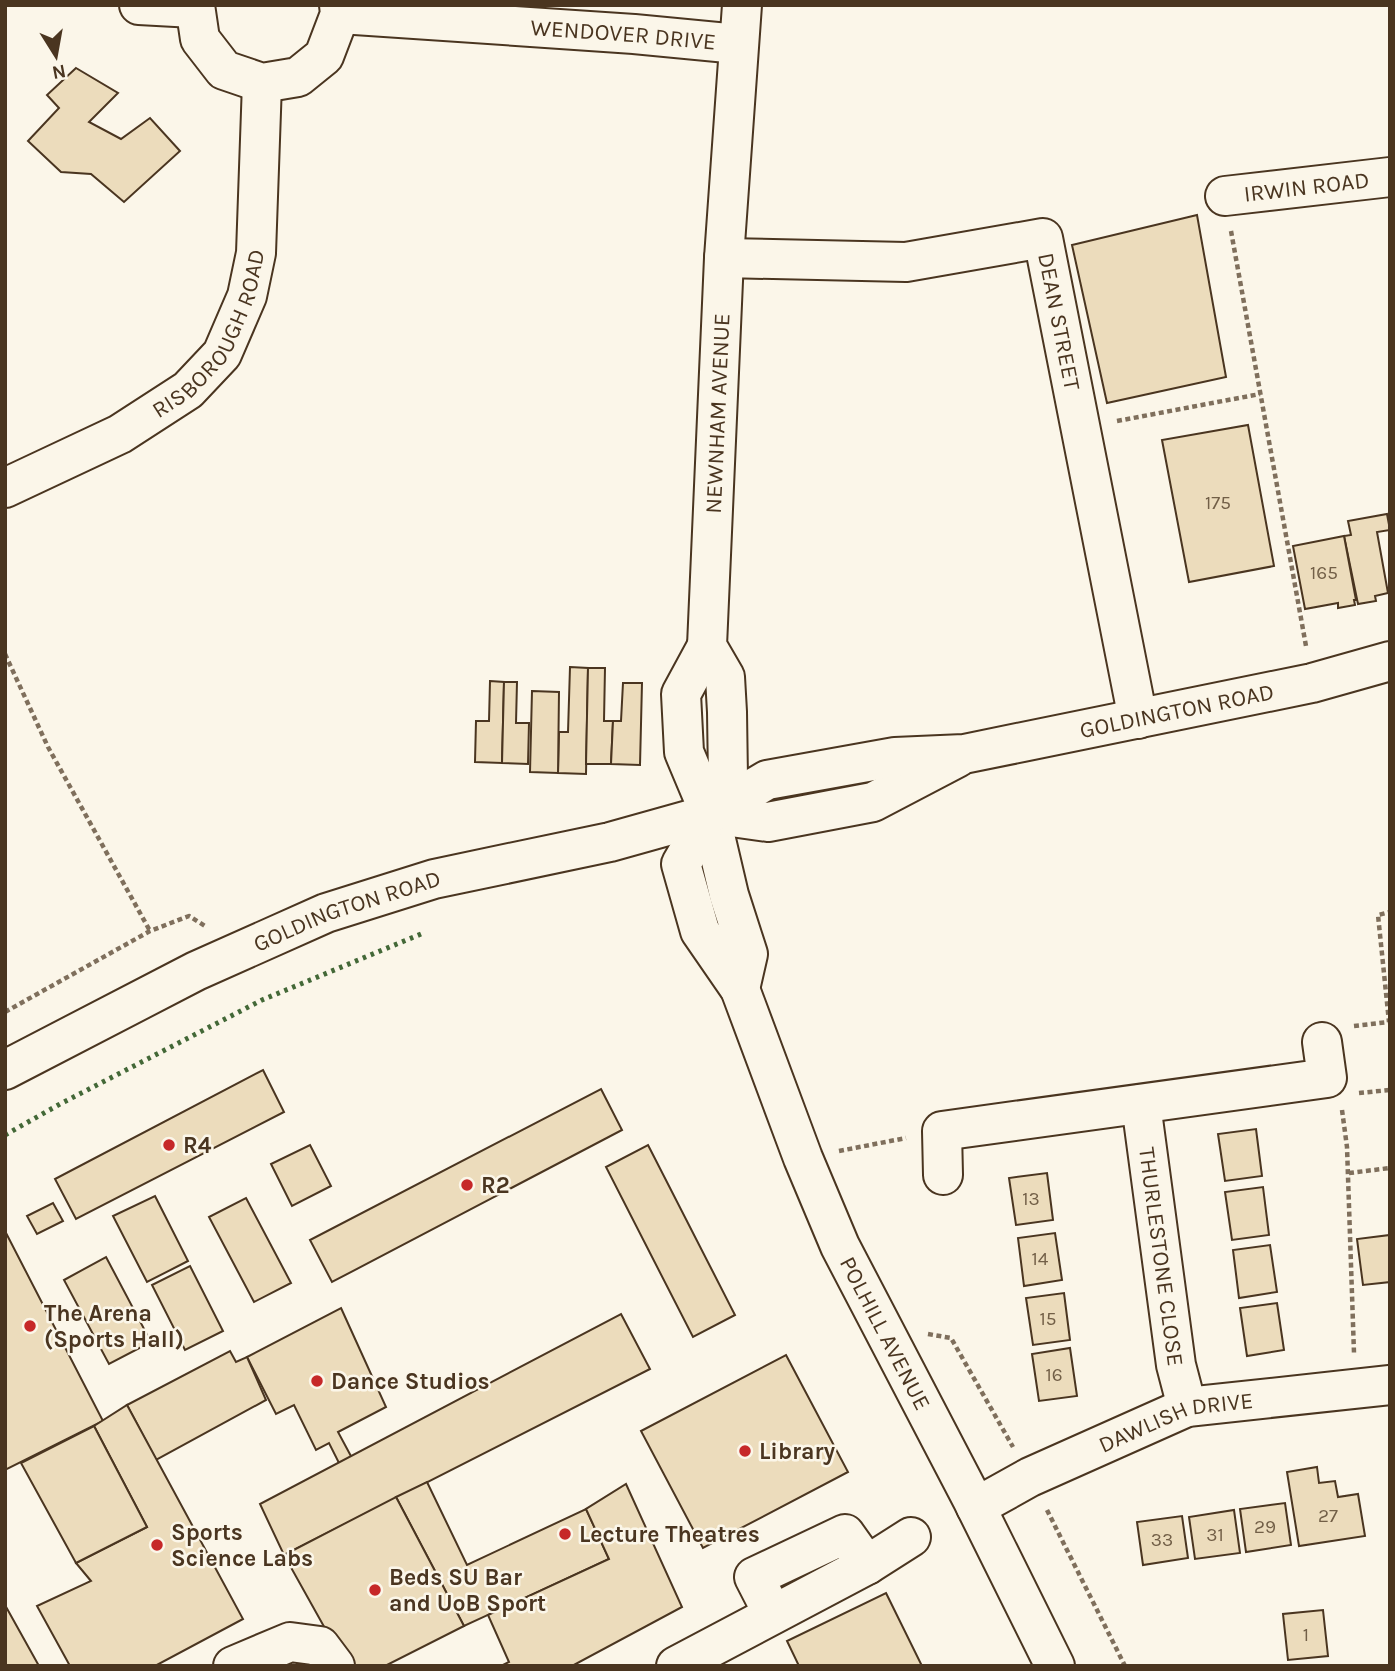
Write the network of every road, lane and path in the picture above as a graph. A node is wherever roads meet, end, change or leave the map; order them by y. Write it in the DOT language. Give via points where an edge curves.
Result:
graph roads {
  1 [pos="139,5"];
  2 [pos="742,5"];
  3 [pos="194,7"];
  4 [pos="340,10"];
  5 [pos="738,44"];
  6 [pos="262,83"];
  7 [pos="1390,177"];
  8 [pos="1225,196"];
  9 [pos="724,258"];
  10 [pos="1260,394"];
  11 [pos="1080,428"];
  12 [pos="5,488"];
  13 [pos="5,654"];
  14 [pos="1390,662"];
  15 [pos="1312,682"];
  16 [pos="1138,719"];
  17 [pos="710,814"];
  18 [pos="1390,912"];
  19 [pos="5,1012"];
  20 [pos="1389,1022"];
  21 [pos="1390,1029"];
  22 [pos="5,1070"];
  23 [pos="1330,1072"];
  24 [pos="1390,1090"];
  25 [pos="1141,1104"];
  26 [pos="942,1131"];
  27 [pos="803,1158"];
  28 [pos="1390,1168"];
  29 [pos="1349,1173"];
  30 [pos="943,1175"];
  31 [pos="1372,1387"];
  32 [pos="1187,1407"];
  33 [pos="976,1507"];
  34 [pos="911,1536"];
  35 [pos="233,1666"];
  36 [pos="334,1666"];
  37 [pos="676,1666"];
  38 [pos="1055,1666"];
  1 -- 3 [label="street"];
  2 -- 5 [label="street, NEWNHAM AVENUE"];
  3 -- 6 [label="street" via="200,39 224,70"];
  4 -- 5 [label="street, WENDOVER DRIVE"];
  4 -- 6 [label="street" via="324,56 298,77"];
  5 -- 9 [label="street, NEWNHAM AVENUE"];
  6 -- 12 [label="street, RISBOROUGH ROAD" via="256,253 247,296 222,354 188,390 120,434"];
  7 -- 8 [label="street, IRWIN ROAD"];
  8 -- 10 [label="path"];
  9 -- 11 [label="street, DEAN STREET" via="906,262 1043,238"];
  9 -- 17 [label="street, NEWNHAM AVENUE" via="707,646 725,677 728,778"];
  10 -- 11 [label="path"];
  10 -- 15 [label="path"];
  11 -- 16 [label="street, DEAN STREET"];
  13 -- 19 [label="path" via="48,747 150,932"];
  14 -- 15 [label="street, GOLDINGTON ROAD"];
  15 -- 16 [label="street, GOLDINGTON ROAD"];
  16 -- 17 [label="street, GOLDINGTON ROAD" via="964,754 895,757 767,780"];
  17 -- 22 [label="street, GOLDINGTON ROAD" via="610,842 434,879 326,913 196,971"];
  17 -- 27 [label="street, POLHILL AVENUE" via="681,864 700,931 740,989"];
  18 -- 20 [label="path" via="1378,915"];
  20 -- 21 [label="path"];
  20 -- 23 [label="path" via="1353,1026"];
  23 -- 24 [label="path"];
  23 -- 25 [label="street"];
  23 -- 29 [label="path" via="1348,1147"];
  25 -- 26 [label="street"];
  25 -- 32 [label="street, THURLESTONE CLOSE" via="1176,1365"];
  26 -- 27 [label="path"];
  26 -- 30 [label="street"];
  27 -- 33 [label="street, POLHILL AVENUE" via="839,1246"];
  28 -- 29 [label="path"];
  29 -- 31 [label="path"];
  31 -- 32 [label="street, DAWLISH DRIVE"];
  32 -- 33 [label="street, DAWLISH DRIVE" via="1030,1477"];
  33 -- 38 [label="street, POLHILL AVENUE"];
  34 -- 37 [label="street" via="867,1565"];
  35 -- 36 [label="street" via="290,1642 320,1646"];
}
